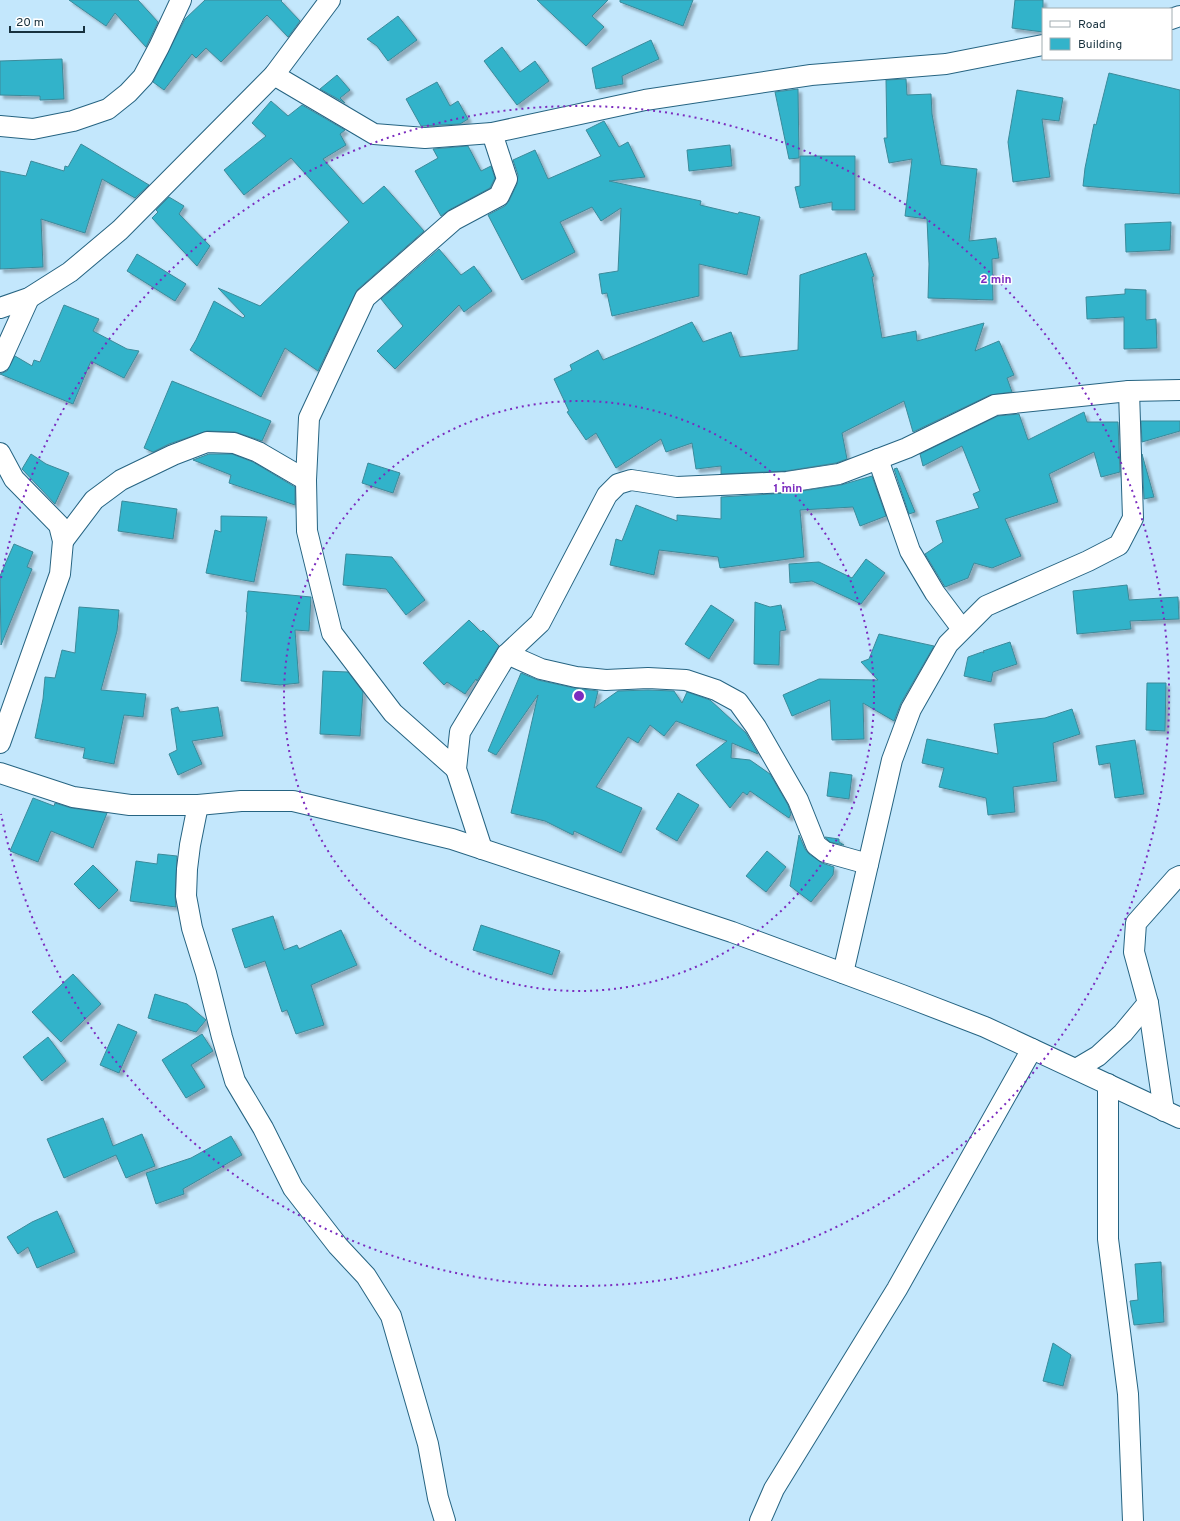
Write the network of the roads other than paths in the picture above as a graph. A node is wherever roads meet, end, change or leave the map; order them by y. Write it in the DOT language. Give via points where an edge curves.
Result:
graph roads {
  1 [pos="181,0"];
  2 [pos="330,0"];
  3 [pos="1042,45"];
  4 [pos="274,74"];
  5 [pos="0,126"];
  6 [pos="492,132"];
  7 [pos="29,298"];
  8 [pos="0,308"];
  9 [pos="0,362"];
  10 [pos="1180,390"];
  11 [pos="1129,391"];
  12 [pos="0,452"];
  13 [pos="878,460"];
  14 [pos="306,480"];
  15 [pos="63,541"];
  16 [pos="962,629"];
  17 [pos="507,654"];
  18 [pos="0,743"];
  19 [pos="456,769"];
  20 [pos="0,773"];
  21 [pos="198,805"];
  22 [pos="482,848"];
  23 [pos="868,864"];
  24 [pos="1180,876"];
  25 [pos="843,973"];
  26 [pos="1148,1003"];
  27 [pos="1032,1049"];
  28 [pos="1076,1069"];
  29 [pos="1108,1084"];
  30 [pos="1172,1114"];
  31 [pos="445,1521"];
  32 [pos="760,1521"];
  33 [pos="1133,1521"];
  1 -- 5 [label="street" via="143,77 108,109 33,129"];
  2 -- 4 [label="street"];
  3 -- 6 [label="street" via="946,64 811,75 645,100"];
  4 -- 6 [label="street" via="374,134 425,138"];
  4 -- 7 [label="street" via="120,230 70,272"];
  6 -- 14 [label="street" via="507,179 499,196 454,220 365,298 310,418"];
  7 -- 8 [label="street"];
  7 -- 9 [label="street"];
  10 -- 11 [label="street"];
  11 -- 13 [label="street" via="995,405"];
  11 -- 16 [label="street" via="1132,518 1119,545 986,606"];
  12 -- 15 [label="street" via="14,479 59,525"];
  13 -- 16 [label="street" via="910,551 935,593"];
  13 -- 17 [label="street" via="839,474 787,482 677,487 631,480 618,484 607,495 540,623"];
  14 -- 15 [label="street" via="258,452 234,443 207,442 121,480 94,500"];
  14 -- 19 [label="street" via="307,531 332,633 393,713"];
  15 -- 18 [label="street" via="60,574"];
  16 -- 23 [label="street" via="948,644 911,709 892,760"];
  17 -- 19 [label="street" via="460,732"];
  17 -- 23 [label="street" via="541,669 576,677 606,680 686,680 716,690 738,702 756,727 798,800 816,845 825,852"];
  19 -- 22 [label="street"];
  20 -- 21 [label="street" via="73,797 130,805"];
  21 -- 22 [label="street" via="241,801 292,802"];
  21 -- 31 [label="street" via="190,845 186,896 192,928 235,1081 263,1128 292,1188 338,1246 366,1276 391,1316 428,1444"];
  22 -- 25 [label="street" via="732,932"];
  23 -- 25 [label="street"];
  24 -- 26 [label="street" via="1136,923 1134,952"];
  25 -- 27 [label="street" via="985,1027"];
  26 -- 28 [label="street" via="1123,1033 1098,1056"];
  26 -- 30 [label="street"];
  27 -- 28 [label="street"];
  27 -- 32 [label="street" via="897,1289 774,1488"];
  28 -- 29 [label="street"];
  29 -- 30 [label="street"];
  29 -- 33 [label="street" via="1108,1239 1128,1394"];
}
